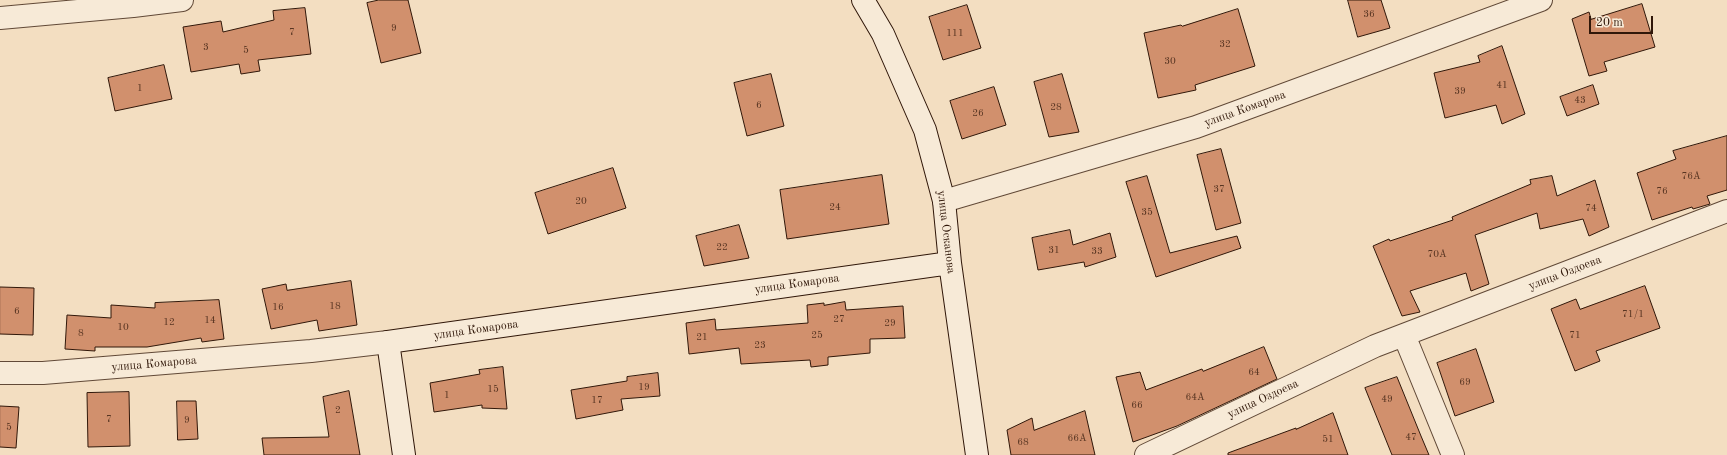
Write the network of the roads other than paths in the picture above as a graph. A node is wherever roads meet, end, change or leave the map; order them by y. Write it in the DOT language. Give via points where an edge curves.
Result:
graph roads {
  1 [pos="182,0"];
  2 [pos="863,0"];
  3 [pos="1541,0"];
  4 [pos="0,18"];
  5 [pos="944,201"];
  6 [pos="1727,211"];
  7 [pos="950,263"];
  8 [pos="1404,335"];
  9 [pos="388,342"];
  10 [pos="0,373"];
  11 [pos="404,455"];
  12 [pos="977,455"];
  13 [pos="1146,455"];
  14 [pos="1453,455"];
  1 -- 4 [label="street"];
  2 -- 5 [label="street, улица Осканова" via="883,34 925,130"];
  3 -- 5 [label="street, улица Комарова" via="1196,127"];
  5 -- 7 [label="street, улица Осканова"];
  6 -- 8 [label="street, улица Оздоева"];
  7 -- 9 [label="street, улица Комарова"];
  7 -- 12 [label="street, улица Осканова"];
  8 -- 13 [label="street, улица Оздоева" via="1375,346"];
  8 -- 14 [label="street"];
  9 -- 10 [label="street, улица Комарова" via="311,351 51,372"];
  9 -- 11 [label="street"];
}
